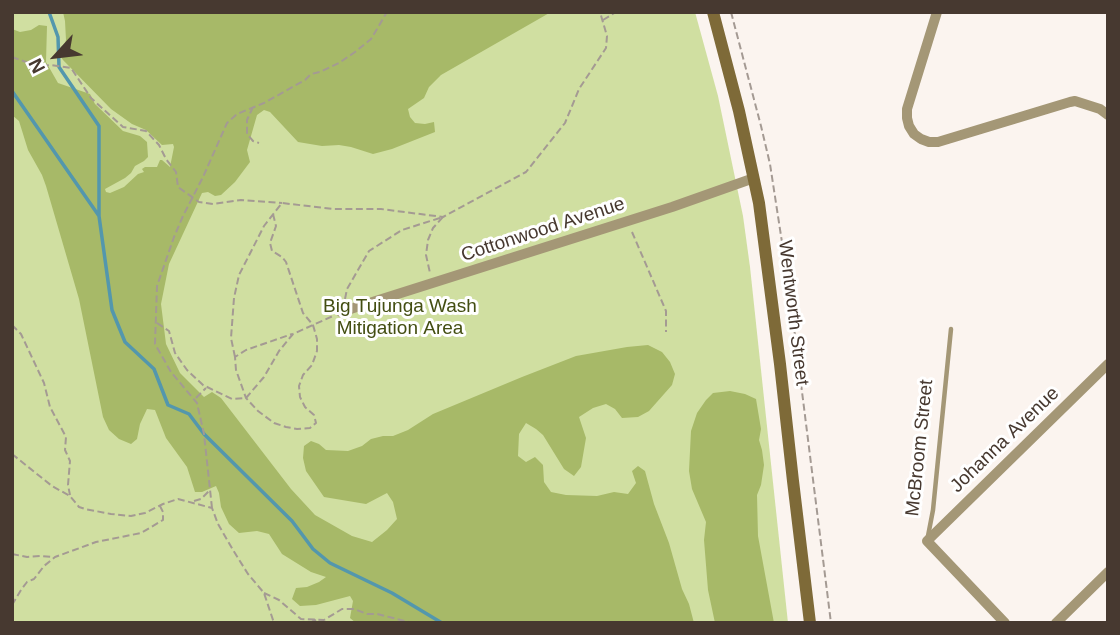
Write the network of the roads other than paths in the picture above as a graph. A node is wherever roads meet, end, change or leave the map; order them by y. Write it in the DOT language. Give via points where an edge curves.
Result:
graph roads {
  1 [pos="713,12"];
  2 [pos="937,12"];
  3 [pos="1108,114"];
  4 [pos="754,178"];
  5 [pos="341,312"];
  6 [pos="951,328"];
  7 [pos="1108,364"];
  8 [pos="927,541"];
  9 [pos="1108,572"];
  10 [pos="810,623"];
  11 [pos="1005,623"];
  12 [pos="1056,623"];
  1 -- 4 [label="main road, Wentworth Street"];
  2 -- 3 [label="street" via="907,109 909,126 921,139 938,142 1075,101"];
  4 -- 5 [label="street, Cottonwood Avenue"];
  4 -- 10 [label="main road, Wentworth Street"];
  6 -- 8 [label="lane, McBroom Street"];
  7 -- 8 [label="street, Johanna Avenue"];
  8 -- 11 [label="street, McBroom Street"];
  9 -- 12 [label="street"];
}
